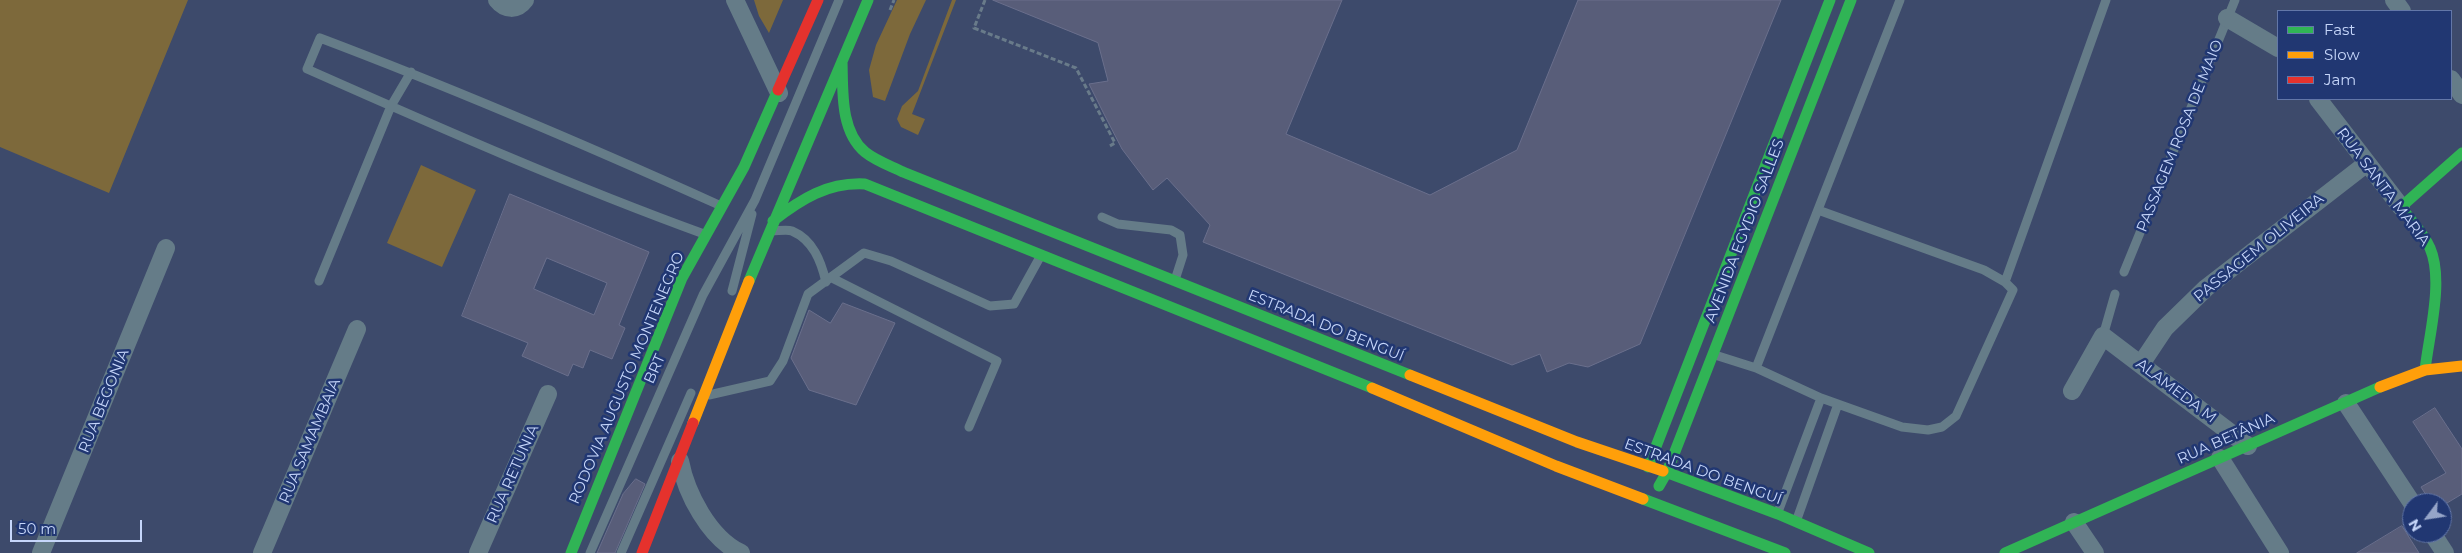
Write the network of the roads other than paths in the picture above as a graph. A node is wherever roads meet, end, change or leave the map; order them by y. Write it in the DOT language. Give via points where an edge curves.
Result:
graph roads {
  1 [pos="497,0"];
  2 [pos="525,0"];
  3 [pos="735,0"];
  4 [pos="818,0"];
  5 [pos="839,0"];
  6 [pos="868,0"];
  7 [pos="1830,0"];
  8 [pos="1851,0"];
  9 [pos="1900,0"];
  10 [pos="2106,0"];
  11 [pos="2235,0"];
  12 [pos="2228,18"];
  13 [pos="2277,47"];
  14 [pos="842,61"];
  15 [pos="411,72"];
  16 [pos="2452,80"];
  17 [pos="778,93"];
  18 [pos="2462,95"];
  19 [pos="2319,100"];
  20 [pos="391,106"];
  21 [pos="859,146"];
  22 [pos="2462,153"];
  23 [pos="849,157"];
  24 [pos="2366,164"];
  25 [pos="756,200"];
  26 [pos="722,206"];
  27 [pos="2401,207"];
  28 [pos="1818,210"];
  29 [pos="1102,217"];
  30 [pos="771,226"];
  31 [pos="705,235"];
  32 [pos="166,248"];
  33 [pos="1041,254"];
  34 [pos="2124,272"];
  35 [pos="829,280"];
  36 [pos="319,281"];
  37 [pos="1175,281"];
  38 [pos="2005,282"];
  39 [pos="2115,294"];
  40 [pos="727,310"];
  41 [pos="357,329"];
  42 [pos="2103,336"];
  43 [pos="1714,354"];
  44 [pos="2141,364"];
  45 [pos="2462,366"];
  46 [pos="1756,368"];
  47 [pos="2425,370"];
  48 [pos="1381,378"];
  49 [pos="694,386"];
  50 [pos="2072,391"];
  51 [pos="548,394"];
  52 [pos="704,396"];
  53 [pos="1821,398"];
  54 [pos="2346,403"];
  55 [pos="1838,404"];
  56 [pos="969,427"];
  57 [pos="2248,446"];
  58 [pos="679,458"];
  59 [pos="2220,458"];
  60 [pos="1586,464"];
  61 [pos="1556,466"];
  62 [pos="1648,467"];
  63 [pos="1667,472"];
  64 [pos="1645,484"];
  65 [pos="2405,493"];
  66 [pos="1778,514"];
  67 [pos="2074,522"];
  68 [pos="1796,523"];
  69 [pos="739,552"];
  70 [pos="41,553"];
  71 [pos="262,553"];
  72 [pos="478,553"];
  73 [pos="571,553"];
  74 [pos="590,553"];
  75 [pos="621,553"];
  76 [pos="642,553"];
  77 [pos="1785,553"];
  78 [pos="1869,553"];
  79 [pos="2005,553"];
  80 [pos="2095,553"];
  81 [pos="2280,553"];
  1 -- 2 [label="street" via="506,8 518,7"];
  3 -- 17 [label="street"];
  4 -- 17 [label="street, RODOVIA AUGUSTO MONTENEGRO"];
  5 -- 25 [label="lane, BRT"];
  6 -- 14 [label="street"];
  7 -- 62 [label="street, AVENIDA EGYDIO SALLES"];
  8 -- 43 [label="street, AVENIDA EGYDIO SALLES"];
  9 -- 28 [label="lane"];
  10 -- 38 [label="lane"];
  11 -- 12 [label="lane, PASSAGEM ROSA DE MAIO"];
  12 -- 13 [label="street"];
  12 -- 34 [label="lane, PASSAGEM ROSA DE MAIO"];
  14 -- 21 [label="street, ESTRADA DO BENGUÍ" via="846,116"];
  14 -- 30 [label="street"];
  15 -- 20 [label="lane"];
  15 -- 20 [label="lane" via="320,38 307,69"];
  15 -- 26 [label="lane"];
  16 -- 18 [label="street"];
  17 -- 26 [label="street, RODOVIA AUGUSTO MONTENEGRO"];
  19 -- 24 [label="street, RUA SANTA MARIA"];
  20 -- 31 [label="lane" via="565,181"];
  20 -- 36 [label="lane"];
  21 -- 23 [label="street"];
  21 -- 37 [label="street, ESTRADA DO BENGUÍ" via="876,159 903,172"];
  22 -- 27 [label="street"];
  24 -- 27 [label="street, RUA SANTA MARIA"];
  24 -- 44 [label="street, PASSAGEM OLIVEIRA" via="2206,288 2165,328"];
  25 -- 40 [label="lane, BRT"];
  25 -- 74 [label="lane, BRT" via="703,295"];
  26 -- 31 [label="street, RODOVIA AUGUSTO MONTENEGRO"];
  27 -- 47 [label="street, RUA SANTA MARIA" via="2430,248 2434,262 2435,283"];
  28 -- 38 [label="lane" via="1984,270"];
  28 -- 46 [label="lane"];
  29 -- 37 [label="lane" via="1118,224 1171,230 1180,235 1183,256"];
  30 -- 33 [label="street, ESTRADA DO BENGUÍ" via="817,191 846,177"];
  30 -- 35 [label="lane" via="791,231 811,245"];
  30 -- 52 [label="street"];
  31 -- 73 [label="street, RODOVIA AUGUSTO MONTENEGRO" via="682,278"];
  32 -- 70 [label="street, RUA BEGONIA"];
  33 -- 35 [label="lane" via="1014,304 990,306 891,261 864,253"];
  33 -- 48 [label="street, ESTRADA DO BENGUÍ"];
  35 -- 52 [label="lane" via="808,294 783,361 770,381"];
  35 -- 56 [label="lane" via="997,361"];
  37 -- 48 [label="street, ESTRADA DO BENGUÍ"];
  38 -- 55 [label="lane" via="2012,290 1956,416 1942,427 1928,430 1902,427"];
  39 -- 42 [label="lane"];
  41 -- 71 [label="street, RUA SAMAMBAIA"];
  42 -- 44 [label="street, ALAMEDA M"];
  42 -- 50 [label="street"];
  43 -- 46 [label="lane"];
  43 -- 63 [label="street, AVENIDA EGYDIO SALLES"];
  44 -- 57 [label="street, ALAMEDA M"];
  45 -- 47 [label="street, RUA BETÂNIA"];
  46 -- 53 [label="lane"];
  47 -- 54 [label="street, RUA BETÂNIA"];
  48 -- 61 [label="street, ESTRADA DO BENGUÍ"];
  48 -- 62 [label="street, ESTRADA DO BENGUÍ"];
  49 -- 75 [label="lane"];
  51 -- 72 [label="street, RUA RETUNIA"];
  52 -- 58 [label="street"];
  53 -- 55 [label="lane"];
  53 -- 66 [label="lane"];
  54 -- 57 [label="street, RUA BETÂNIA"];
  54 -- 65 [label="street"];
  55 -- 68 [label="lane"];
  57 -- 59 [label="street, RUA BETÂNIA"];
  58 -- 69 [label="street" via="691,499 728,545"];
  58 -- 76 [label="street"];
  59 -- 67 [label="street, RUA BETÂNIA"];
  59 -- 81 [label="street"];
  60 -- 61 [label="street"];
  61 -- 77 [label="street, ESTRADA DO BENGUÍ"];
  62 -- 63 [label="street, ESTRADA DO BENGUÍ"];
  63 -- 64 [label="street" via="1658,487"];
  63 -- 66 [label="street, ESTRADA DO BENGUÍ"];
  66 -- 68 [label="street, ESTRADA DO BENGUÍ"];
  67 -- 79 [label="street, RUA BETÂNIA"];
  67 -- 80 [label="street"];
  68 -- 78 [label="street, ESTRADA DO BENGUÍ"];
}
